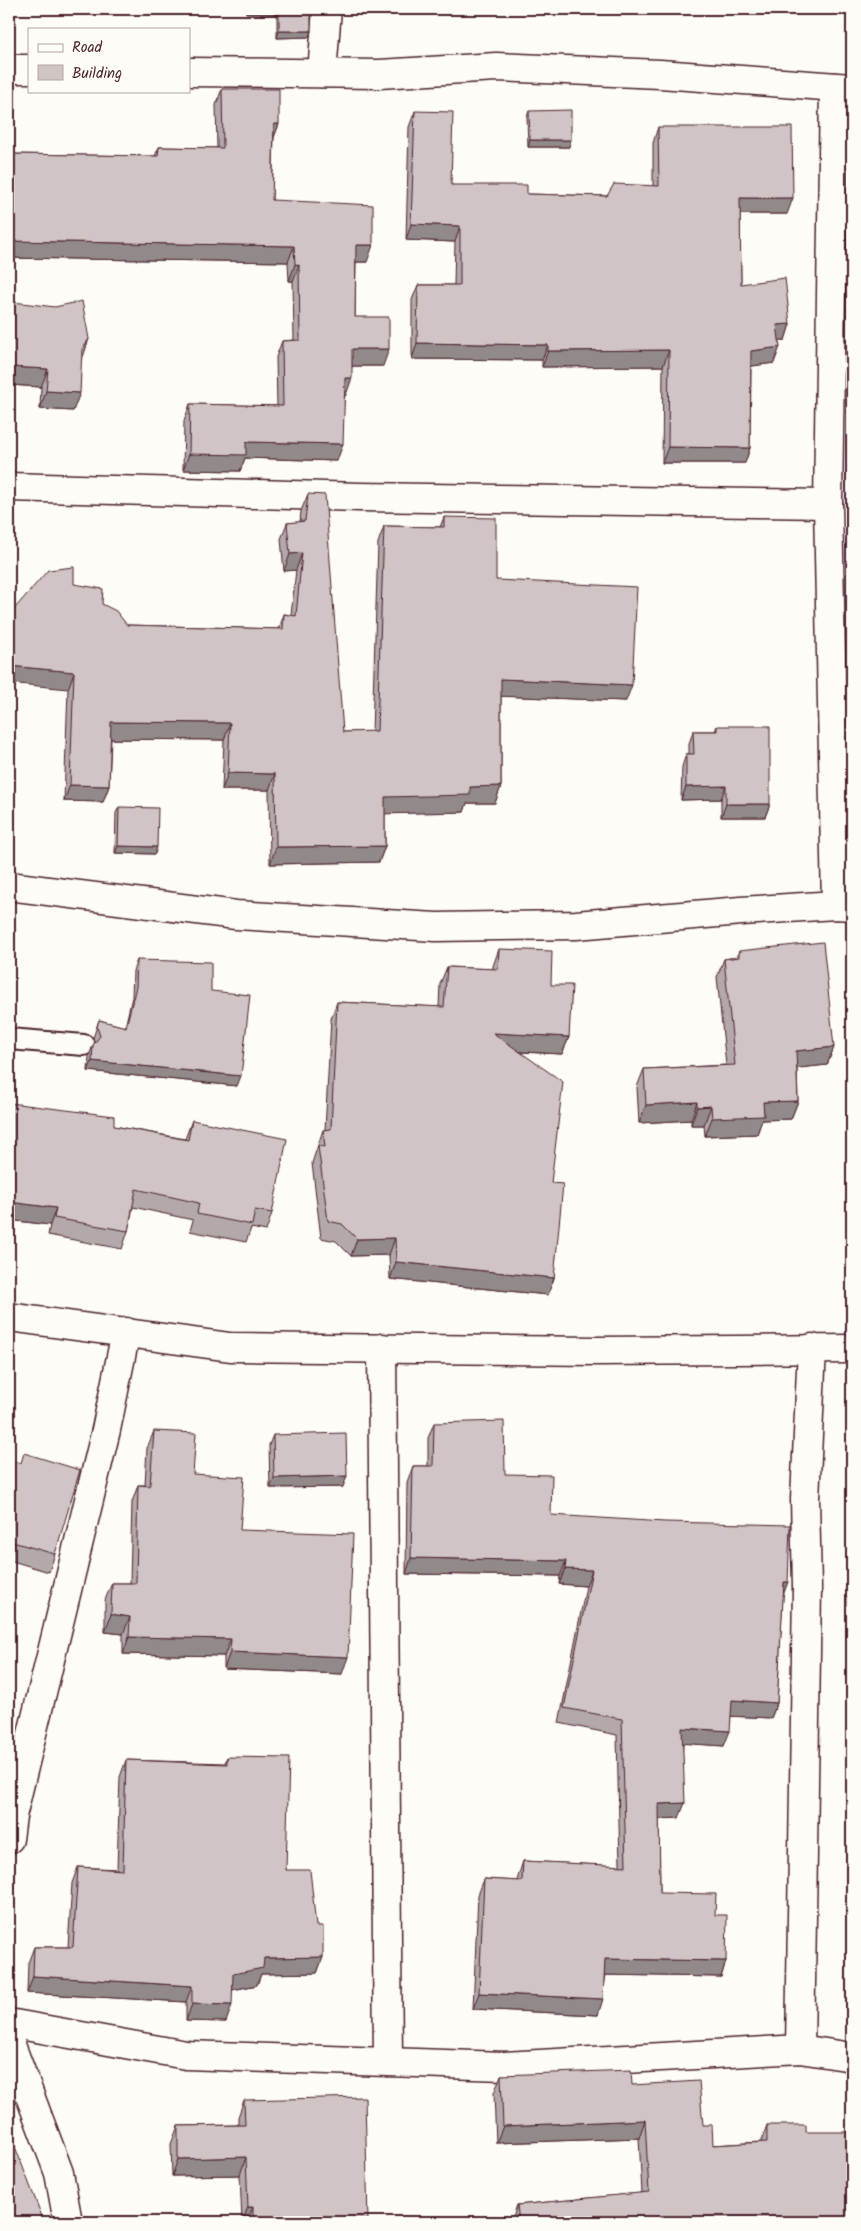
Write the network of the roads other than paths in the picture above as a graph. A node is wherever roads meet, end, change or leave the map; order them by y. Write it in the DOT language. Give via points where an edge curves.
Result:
graph roads {
  1 [pos="327,9"];
  2 [pos="9,69"];
  3 [pos="28,69"];
  4 [pos="190,72"];
  5 [pos="322,74"];
  6 [pos="843,87"];
  7 [pos="9,487"];
  8 [pos="828,504"];
  9 [pos="9,886"];
  10 [pos="844,905"];
  11 [pos="9,1039"];
  12 [pos="84,1045"];
  13 [pos="9,1317"];
  14 [pos="126,1332"];
  15 [pos="382,1348"];
  16 [pos="812,1348"];
  17 [pos="852,1349"];
  18 [pos="9,1839"];
  19 [pos="9,2023"];
  20 [pos="9,2040"];
  21 [pos="800,2049"];
  22 [pos="852,2057"];
  23 [pos="388,2062"];
  24 [pos="68,2222"];
  1 -- 5 [label="street"];
  2 -- 3 [label="street"];
  4 -- 5 [label="street"];
  5 -- 6 [label="street" via="496,67"];
  6 -- 8 [label="street"];
  7 -- 8 [label="street" via="340,497"];
  8 -- 10 [label="street"];
  9 -- 10 [label="street" via="236,915 436,926 576,925"];
  11 -- 12 [label="lane"];
  13 -- 14 [label="street"];
  14 -- 15 [label="street" via="230,1347"];
  14 -- 18 [label="street" via="106,1430"];
  15 -- 16 [label="street" via="597,1351"];
  15 -- 23 [label="street"];
  16 -- 17 [label="street"];
  16 -- 21 [label="street" via="805,1499 807,1587"];
  19 -- 23 [label="street" via="186,2055"];
  20 -- 24 [label="street" via="59,2173"];
  21 -- 22 [label="street"];
  21 -- 23 [label="street" via="504,2066"];
}
